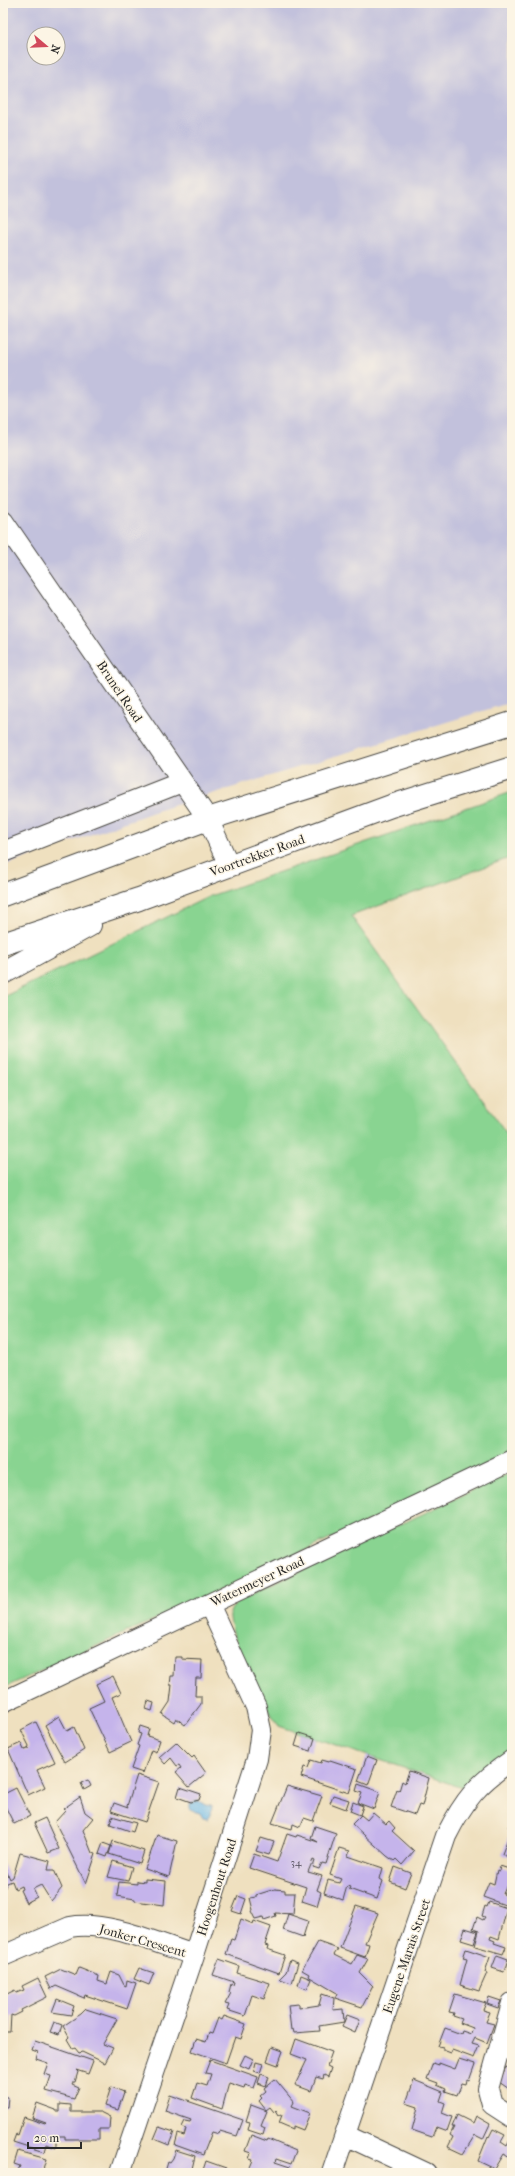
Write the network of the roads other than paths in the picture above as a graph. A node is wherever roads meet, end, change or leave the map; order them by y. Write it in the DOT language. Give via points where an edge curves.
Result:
graph roads {
  1 [pos="3,521"];
  2 [pos="512,723"];
  3 [pos="512,768"];
  4 [pos="182,782"];
  5 [pos="208,819"];
  6 [pos="3,852"];
  7 [pos="229,865"];
  8 [pos="3,895"];
  9 [pos="138,899"];
  10 [pos="3,944"];
  11 [pos="3,973"];
  12 [pos="512,1460"];
  13 [pos="209,1604"];
  14 [pos="3,1702"];
  15 [pos="512,1760"];
  16 [pos="194,1955"];
  17 [pos="3,1956"];
  18 [pos="512,2003"];
  19 [pos="512,2117"];
  20 [pos="345,2135"];
  21 [pos="120,2173"];
  22 [pos="332,2173"];
  23 [pos="426,2173"];
  1 -- 4 [label="street, Brunel Road"];
  2 -- 5 [label="main road"];
  3 -- 7 [label="main road, Voortrekker Road" via="391,806"];
  4 -- 5 [label="street, Brunel Road"];
  4 -- 6 [label="street"];
  5 -- 7 [label="street, Brunel Road"];
  5 -- 8 [label="main road"];
  7 -- 9 [label="main road, Voortrekker Road"];
  9 -- 10 [label="main road, Voortrekker Road"];
  9 -- 11 [label="main road"];
  12 -- 13 [label="street, Watermeyer Road"];
  13 -- 14 [label="street, Watermeyer Road"];
  13 -- 16 [label="street, Hoogenhout Road" via="256,1707 261,1736 253,1774"];
  15 -- 20 [label="street, Eugene Marais Street" via="478,1786 467,1799 446,1836"];
  16 -- 17 [label="street, Jonker Crescent" via="103,1926 82,1925 70,1927"];
  16 -- 21 [label="street, Hoogenhout Road"];
  18 -- 19 [label="street" via="488,2089 492,2104"];
  20 -- 22 [label="street, Eugene Marais Street"];
  20 -- 23 [label="street"];
}
